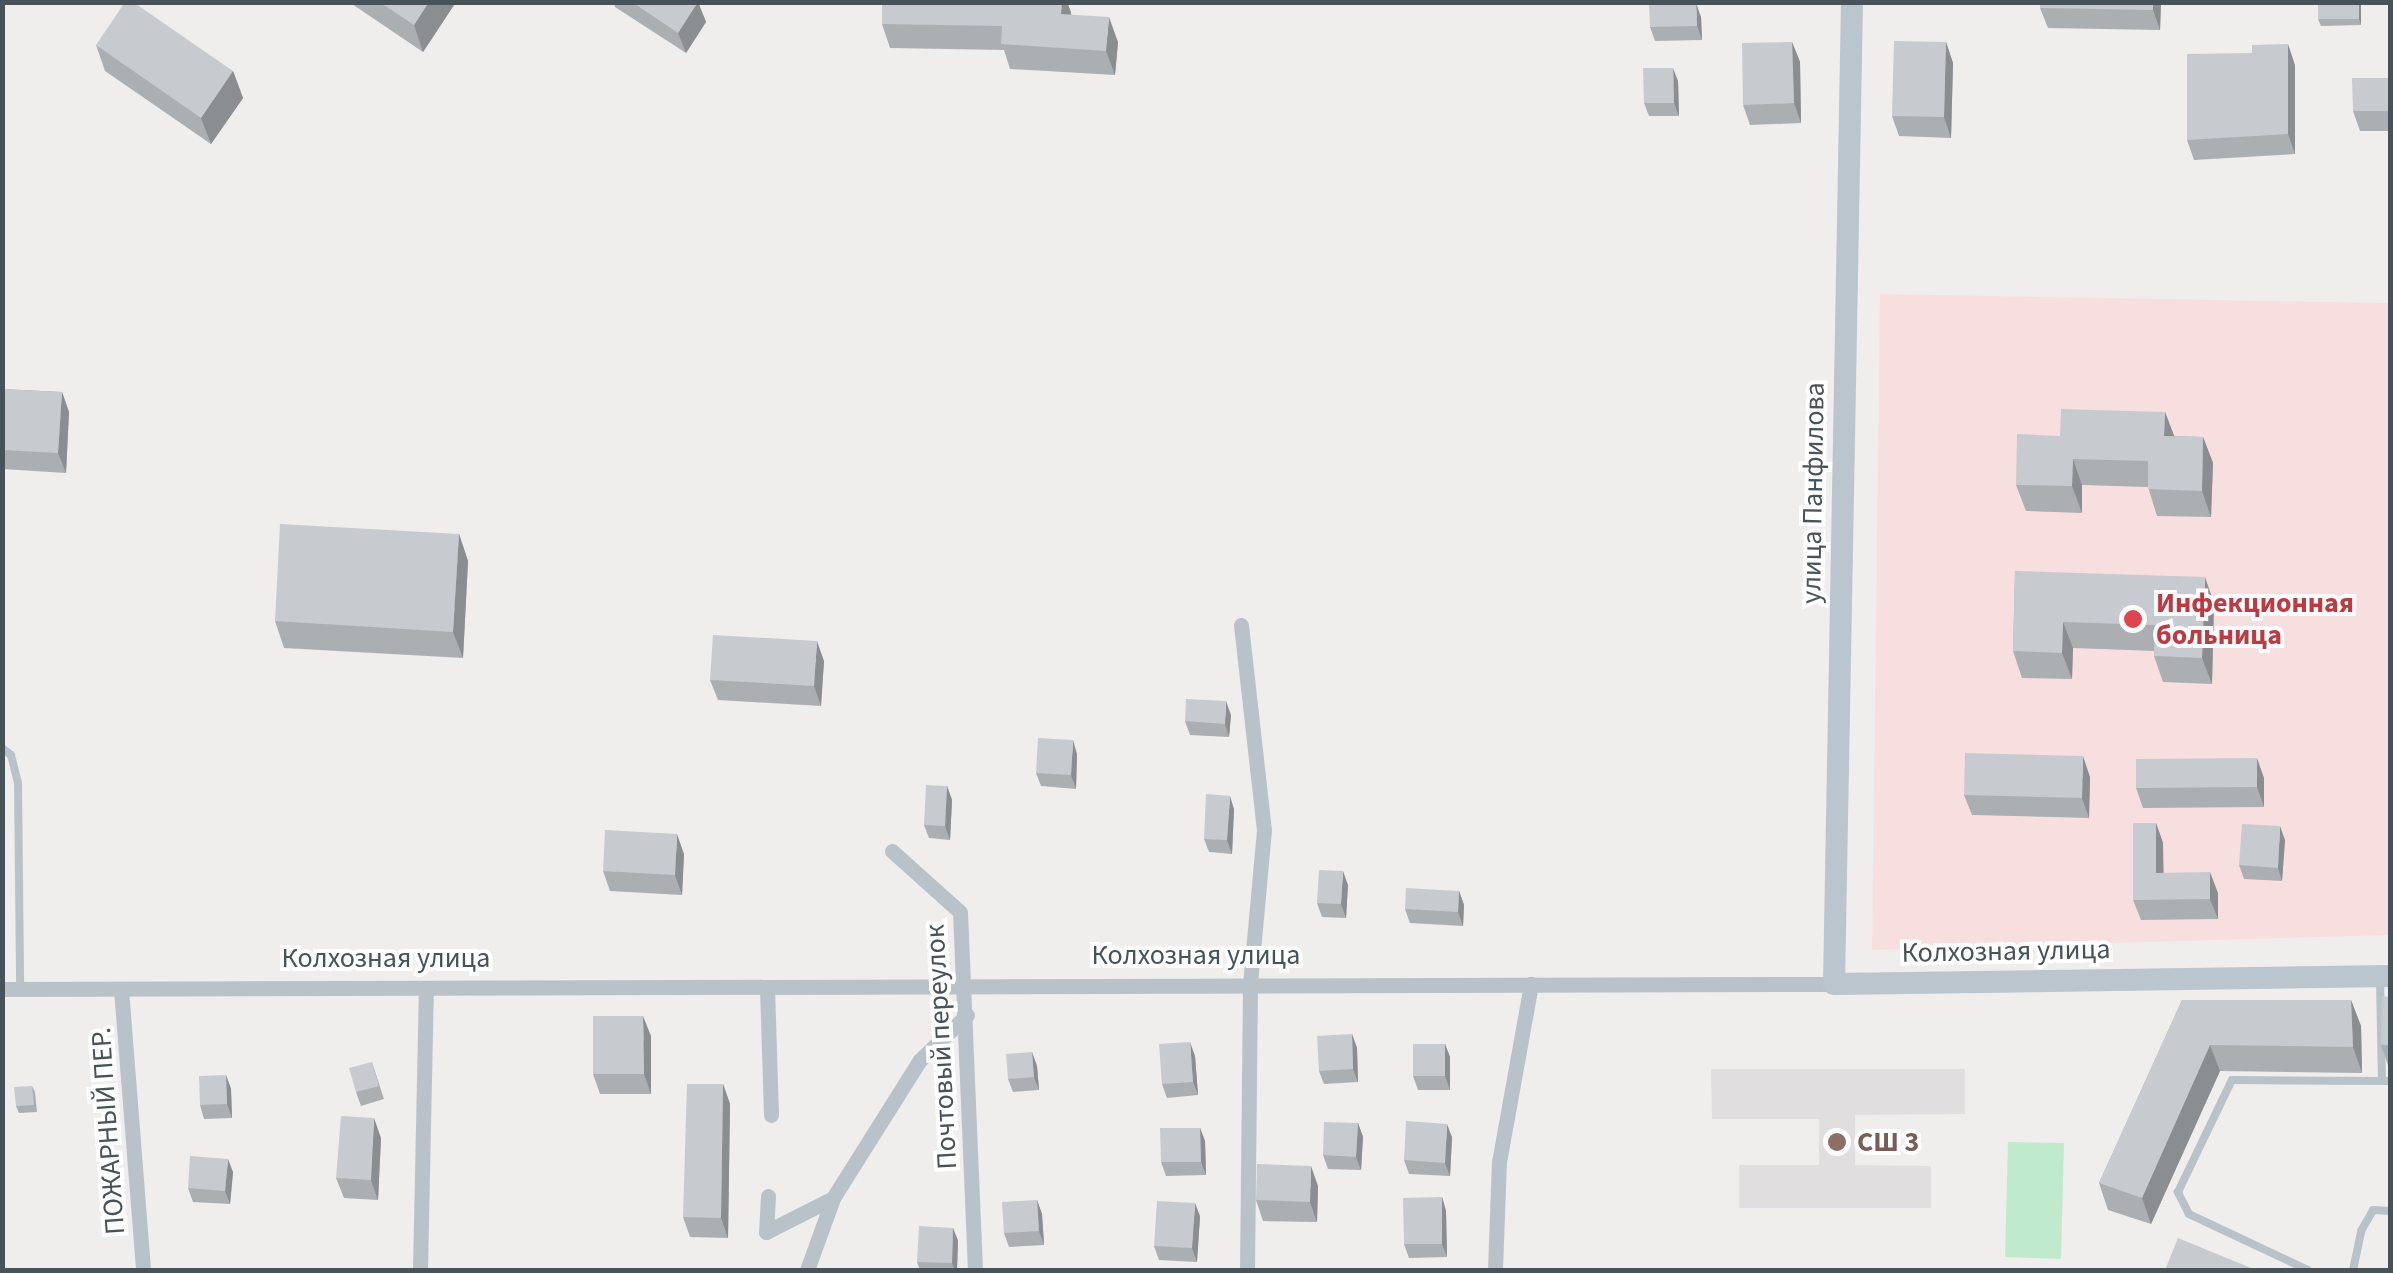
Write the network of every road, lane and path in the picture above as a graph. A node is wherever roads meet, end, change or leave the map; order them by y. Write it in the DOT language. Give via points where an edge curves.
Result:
graph roads {
  1 [pos="1852,2"];
  2 [pos="1241,626"];
  3 [pos="2,748"];
  4 [pos="892,850"];
  5 [pos="2385,976"];
  6 [pos="1531,984"];
  7 [pos="1834,984"];
  8 [pos="1250,985"];
  9 [pos="766,986"];
  10 [pos="966,986"];
  11 [pos="121,988"];
  12 [pos="426,988"];
  13 [pos="11,989"];
  14 [pos="967,1015"];
  15 [pos="2386,1081"];
  16 [pos="771,1115"];
  17 [pos="768,1196"];
  18 [pos="833,1198"];
  19 [pos="2390,1211"];
  20 [pos="143,1270"];
  21 [pos="420,1270"];
  22 [pos="807,1270"];
  23 [pos="976,1270"];
  24 [pos="1247,1270"];
  25 [pos="1495,1270"];
  26 [pos="2308,1270"];
  27 [pos="2353,1270"];
  1 -- 7 [label="street, улица Панфилова"];
  2 -- 8 [label="street" via="1264,830"];
  3 -- 13 [label="lane" via="11,755 18,783"];
  4 -- 10 [label="street, Почтовый переулок" via="960,912"];
  5 -- 7 [label="street, Колхозная улица"];
  5 -- 15 [label="lane"];
  6 -- 7 [label="street, Колхозная улица"];
  6 -- 8 [label="street, Колхозная улица"];
  6 -- 25 [label="street" via="1498,1162"];
  8 -- 10 [label="street, Колхозная улица"];
  8 -- 24 [label="street"];
  9 -- 10 [label="street, Колхозная улица"];
  9 -- 12 [label="street, Колхозная улица"];
  9 -- 16 [label="street"];
  10 -- 14 [label="street, Почтовый переулок"];
  11 -- 12 [label="street, Колхозная улица"];
  11 -- 13 [label="street, Колхозная улица"];
  11 -- 20 [label="street, ПОЖАРНЫЙ ПЕР."];
  12 -- 21 [label="street"];
  14 -- 18 [label="street" via="920,1060"];
  14 -- 23 [label="street, Почтовый переулок"];
  15 -- 26 [label="lane" via="2232,1080 2178,1192 2189,1214"];
  17 -- 18 [label="street" via="766,1232"];
  18 -- 22 [label="street"];
  19 -- 27 [label="lane" via="2373,1210"];
}
